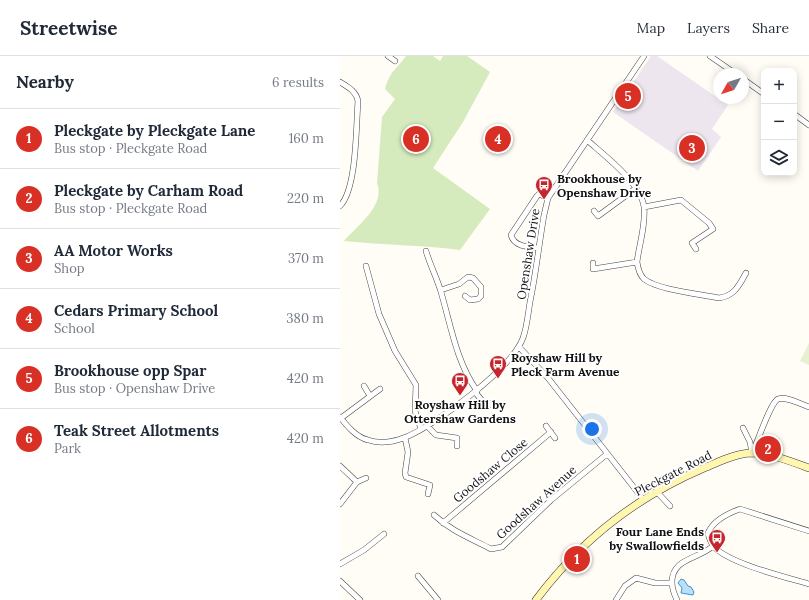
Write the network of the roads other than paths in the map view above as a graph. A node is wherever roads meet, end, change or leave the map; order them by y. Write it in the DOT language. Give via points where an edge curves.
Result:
graph roads {
  1 [pos="388,56"];
  2 [pos="644,56"];
  3 [pos="710,56"];
  4 [pos="395,61"];
  5 [pos="727,68"];
  6 [pos="340,82"];
  7 [pos="749,83"];
  8 [pos="761,92"];
  9 [pos="797,116"];
  10 [pos="809,125"];
  11 [pos="588,140"];
  12 [pos="635,189"];
  13 [pos="548,198"];
  14 [pos="340,206"];
  15 [pos="644,207"];
  16 [pos="594,212"];
  17 [pos="539,248"];
  18 [pos="696,249"];
  19 [pos="426,251"];
  20 [pos="637,262"];
  21 [pos="592,263"];
  22 [pos="366,266"];
  23 [pos="746,273"];
  24 [pos="441,290"];
  25 [pos="465,296"];
  26 [pos="519,347"];
  27 [pos="364,386"];
  28 [pos="380,389"];
  29 [pos="476,392"];
  30 [pos="370,396"];
  31 [pos="492,403"];
  32 [pos="809,407"];
  33 [pos="340,418"];
  34 [pos="427,426"];
  35 [pos="546,426"];
  36 [pos="743,428"];
  37 [pos="421,429"];
  38 [pos="551,432"];
  39 [pos="405,438"];
  40 [pos="556,438"];
  41 [pos="457,446"];
  42 [pos="752,453"];
  43 [pos="607,454"];
  44 [pos="340,466"];
  45 [pos="809,468"];
  46 [pos="366,478"];
  47 [pos="357,482"];
  48 [pos="657,492"];
  49 [pos="428,494"];
  50 [pos="643,500"];
  51 [pos="340,504"];
  52 [pos="670,506"];
  53 [pos="434,515"];
  54 [pos="443,523"];
  55 [pos="809,531"];
  56 [pos="384,534"];
  57 [pos="713,546"];
  58 [pos="340,564"];
  59 [pos="418,576"];
  60 [pos="340,581"];
  61 [pos="672,584"];
  62 [pos="809,584"];
  63 [pos="360,600"];
  64 [pos="438,600"];
  65 [pos="536,600"];
  66 [pos="616,600"];
  67 [pos="678,600"];
  1 -- 4 [label="street"];
  2 -- 11 [label="street, Openshaw Drive"];
  3 -- 5 [label="street"];
  6 -- 14 [label="street" via="352,90 358,101 353,169 349,190"];
  7 -- 8 [label="street"];
  9 -- 10 [label="street"];
  11 -- 12 [label="street"];
  11 -- 13 [label="street, Openshaw Drive"];
  12 -- 15 [label="street"];
  12 -- 16 [label="street" via="598,216"];
  13 -- 17 [label="street, Openshaw Drive"];
  13 -- 17 [label="street" via="539,194 537,196 511,235 512,240 518,244"];
  15 -- 18 [label="street" via="681,200 713,229 692,243"];
  15 -- 20 [label="street"];
  17 -- 26 [label="street, Openshaw Drive" via="526,328"];
  19 -- 24 [label="street"];
  20 -- 21 [label="street" via="593,269"];
  20 -- 23 [label="street" via="643,278 651,283 719,298 728,296 736,290"];
  22 -- 37 [label="street" via="379,314 395,351 416,385 415,411"];
  24 -- 25 [label="street" via="459,284 468,277 473,278 481,287 481,296 470,300"];
  24 -- 29 [label="street" via="460,361"];
  26 -- 29 [label="street, Openshaw Drive"];
  26 -- 43 [label="street" via="548,378"];
  27 -- 30 [label="street"];
  28 -- 30 [label="street"];
  29 -- 31 [label="street" via="484,403"];
  29 -- 34 [label="street, Openshaw Drive"];
  30 -- 33 [label="street"];
  32 -- 42 [label="street" via="783,399 775,401"];
  33 -- 39 [label="street, Openshaw Drive" via="357,435 368,440 382,442"];
  34 -- 37 [label="street, Openshaw Drive"];
  34 -- 41 [label="street" via="436,435 457,438"];
  35 -- 38 [label="street"];
  36 -- 42 [label="street" via="752,447"];
  37 -- 39 [label="street, Openshaw Drive"];
  38 -- 40 [label="street"];
  38 -- 54 [label="street, Goodshaw Close"];
  39 -- 49 [label="street" via="408,452 406,477 430,485"];
  42 -- 45 [label="main road, Pleckgate Road" via="781,458"];
  42 -- 48 [label="main road, Pleckgate Road" via="726,459 689,474"];
  43 -- 50 [label="street"];
  43 -- 54 [label="street, Goodshaw Avenue" via="551,500 502,547 491,548 457,533"];
  44 -- 47 [label="street"];
  46 -- 47 [label="street"];
  47 -- 51 [label="street"];
  48 -- 50 [label="main road, Pleckgate Road"];
  48 -- 52 [label="street"];
  50 -- 65 [label="main road, Pleckgate Road" via="605,526 584,545"];
  53 -- 54 [label="street, Goodshaw Avenue"];
  55 -- 57 [label="street" via="740,509 710,528 708,533"];
  56 -- 58 [label="street"];
  57 -- 61 [label="street" via="703,554 691,557 680,564 674,570"];
  57 -- 62 [label="street" via="737,560"];
  59 -- 64 [label="street"];
  60 -- 63 [label="street"];
  61 -- 66 [label="street" via="636,578 625,586"];
  61 -- 67 [label="street"];
}
